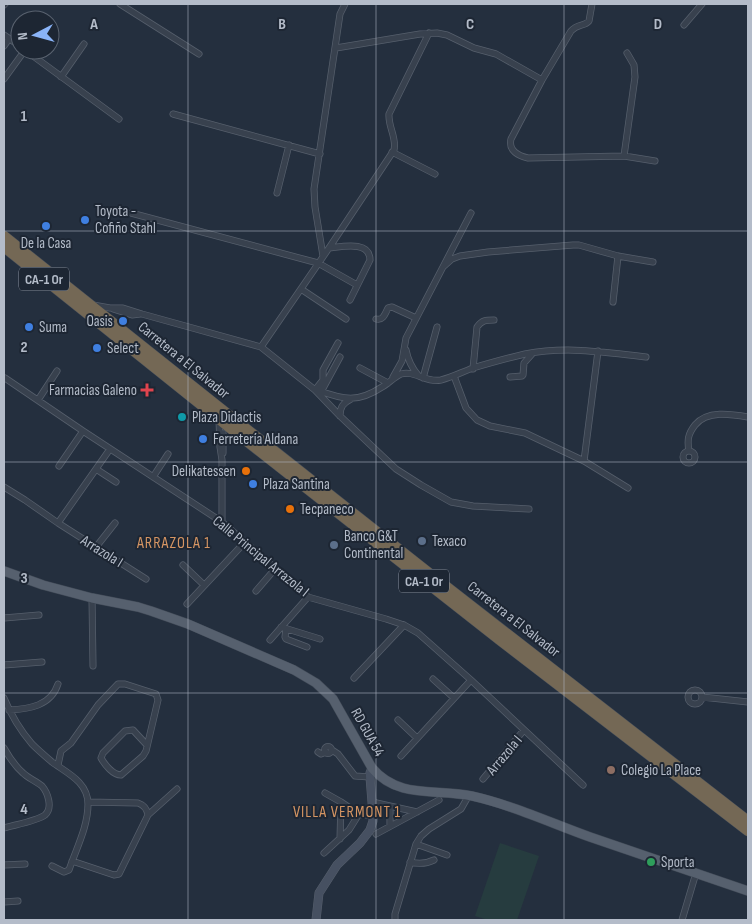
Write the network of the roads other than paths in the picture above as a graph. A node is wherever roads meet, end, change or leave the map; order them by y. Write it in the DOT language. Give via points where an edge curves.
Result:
graph roads {
  1 [pos="120,4"];
  2 [pos="345,4"];
  3 [pos="592,4"];
  4 [pos="702,4"];
  5 [pos="684,25"];
  6 [pos="428,33"];
  7 [pos="6,37"];
  8 [pos="84,44"];
  9 [pos="4,46"];
  10 [pos="336,48"];
  11 [pos="627,53"];
  12 [pos="200,54"];
  13 [pos="18,60"];
  14 [pos="39,60"];
  15 [pos="62,77"];
  16 [pos="4,79"];
  17 [pos="542,80"];
  18 [pos="173,114"];
  19 [pos="119,119"];
  20 [pos="289,146"];
  21 [pos="392,152"];
  22 [pos="320,154"];
  23 [pos="624,156"];
  24 [pos="655,161"];
  25 [pos="435,174"];
  26 [pos="278,193"];
  27 [pos="131,213"];
  28 [pos="471,213"];
  29 [pos="4,236"];
  30 [pos="4,247"];
  31 [pos="19,248"];
  32 [pos="329,248"];
  33 [pos="323,256"];
  34 [pos="618,256"];
  35 [pos="653,262"];
  36 [pos="318,263"];
  37 [pos="25,264"];
  38 [pos="443,267"];
  39 [pos="357,285"];
  40 [pos="301,289"];
  41 [pos="80,297"];
  42 [pos="350,300"];
  43 [pos="613,302"];
  44 [pos="88,310"];
  45 [pos="416,318"];
  46 [pos="346,319"];
  47 [pos="376,319"];
  48 [pos="494,320"];
  49 [pos="437,327"];
  50 [pos="338,343"];
  51 [pos="261,347"];
  52 [pos="406,347"];
  53 [pos="598,351"];
  54 [pos="533,353"];
  55 [pos="340,357"];
  56 [pos="646,357"];
  57 [pos="360,368"];
  58 [pos="473,369"];
  59 [pos="57,371"];
  60 [pos="454,376"];
  61 [pos="510,376"];
  62 [pos="420,377"];
  63 [pos="5,378"];
  64 [pos="388,383"];
  65 [pos="318,391"];
  66 [pos="352,399"];
  67 [pos="38,400"];
  68 [pos="340,416"];
  69 [pos="748,417"];
  70 [pos="221,420"];
  71 [pos="83,431"];
  72 [pos="110,449"];
  73 [pos="689,451"];
  74 [pos="168,454"];
  75 [pos="584,462"];
  76 [pos="58,466"];
  77 [pos="96,469"];
  78 [pos="153,477"];
  79 [pos="116,482"];
  80 [pos="4,487"];
  81 [pos="628,488"];
  82 [pos="529,509"];
  83 [pos="222,522"];
  84 [pos="58,523"];
  85 [pos="115,523"];
  86 [pos="245,542"];
  87 [pos="96,547"];
  88 [pos="183,565"];
  89 [pos="276,568"];
  90 [pos="4,572"];
  91 [pos="146,579"];
  92 [pos="204,585"];
  93 [pos="256,591"];
  94 [pos="308,597"];
  95 [pos="92,598"];
  96 [pos="187,604"];
  97 [pos="39,615"];
  98 [pos="4,618"];
  99 [pos="404,625"];
  100 [pos="284,628"];
  101 [pos="320,639"];
  102 [pos="270,640"];
  103 [pos="307,647"];
  104 [pos="42,662"];
  105 [pos="4,665"];
  106 [pos="93,666"];
  107 [pos="354,678"];
  108 [pos="433,679"];
  109 [pos="470,680"];
  110 [pos="58,684"];
  111 [pos="702,697"];
  112 [pos="4,698"];
  113 [pos="454,698"];
  114 [pos="748,702"];
  115 [pos="9,710"];
  116 [pos="398,720"];
  117 [pos="524,730"];
  118 [pos="417,738"];
  119 [pos="146,744"];
  120 [pos="4,748"];
  121 [pos="318,752"];
  122 [pos="401,756"];
  123 [pos="58,766"];
  124 [pos="371,773"];
  125 [pos="483,779"];
  126 [pos="583,785"];
  127 [pos="177,789"];
  128 [pos="325,793"];
  129 [pos="469,795"];
  130 [pos="438,800"];
  131 [pos="88,802"];
  132 [pos="341,802"];
  133 [pos="390,806"];
  134 [pos="373,808"];
  135 [pos="417,812"];
  136 [pos="359,814"];
  137 [pos="148,815"];
  138 [pos="748,820"];
  139 [pos="390,826"];
  140 [pos="4,828"];
  141 [pos="748,832"];
  142 [pos="376,834"];
  143 [pos="340,840"];
  144 [pos="416,844"];
  145 [pos="324,854"];
  146 [pos="447,854"];
  147 [pos="434,860"];
  148 [pos="72,861"];
  149 [pos="410,862"];
  150 [pos="25,864"];
  151 [pos="4,865"];
  152 [pos="52,866"];
  153 [pos="696,873"];
  154 [pos="748,891"];
  155 [pos="18,901"];
  156 [pos="4,902"];
  157 [pos="316,920"];
  158 [pos="395,920"];
  159 [pos="682,920"];
  1 -- 12 [label="street"];
  2 -- 10 [label="street" via="340,14"];
  3 -- 17 [label="street" via="589,21 571,31"];
  4 -- 5 [label="street"];
  6 -- 10 [label="street"];
  6 -- 17 [label="street" via="447,35 496,54"];
  6 -- 21 [label="street" via="389,114 395,143"];
  7 -- 9 [label="street"];
  8 -- 15 [label="street"];
  10 -- 22 [label="street"];
  11 -- 23 [label="street" via="634,65 635,77"];
  13 -- 16 [label="street"];
  14 -- 15 [label="street"];
  15 -- 19 [label="street"];
  17 -- 23 [label="street" via="510,141 516,154 528,158"];
  18 -- 20 [label="street"];
  20 -- 22 [label="street"];
  20 -- 26 [label="street"];
  21 -- 25 [label="street"];
  21 -- 32 [label="street"];
  22 -- 33 [label="street" via="314,189"];
  23 -- 24 [label="street"];
  27 -- 36 [label="street"];
  28 -- 38 [label="street"];
  29 -- 31 [label="highway, Carretera a El Salvador / CA-1 Or"];
  30 -- 37 [label="highway, Carretera a El Salvador / CA-1 Or"];
  31 -- 37 [label="highway"];
  31 -- 41 [label="highway, Carretera a El Salvador / CA-1 Or"];
  32 -- 33 [label="street"];
  32 -- 39 [label="street" via="358,246 368,252 370,260"];
  33 -- 36 [label="street"];
  34 -- 35 [label="street"];
  34 -- 38 [label="street" via="579,245 555,246 460,256"];
  34 -- 43 [label="street"];
  36 -- 39 [label="street"];
  36 -- 40 [label="street"];
  37 -- 41 [label="highway" via="30,264 73,300"];
  37 -- 44 [label="highway, Carretera a El Salvador / CA-1 Or"];
  38 -- 45 [label="street"];
  39 -- 42 [label="street"];
  40 -- 46 [label="street"];
  40 -- 51 [label="street"];
  41 -- 44 [label="highway, Carretera a El Salvador / CA-1 Or"];
  44 -- 51 [label="street" via="110,308 132,315 142,314"];
  44 -- 70 [label="highway, Carretera a El Salvador / CA-1 Or"];
  44 -- 138 [label="highway, Carretera a El Salvador / CA-1 Or" via="139,343"];
  45 -- 47 [label="street" via="392,307 380,320"];
  45 -- 52 [label="street" via="406,338"];
  48 -- 58 [label="street" via="483,320 477,327"];
  49 -- 62 [label="street"];
  50 -- 65 [label="street" via="323,370"];
  51 -- 65 [label="street"];
  52 -- 62 [label="street" via="408,360"];
  52 -- 64 [label="street" via="402,361"];
  53 -- 54 [label="street" via="578,349"];
  53 -- 56 [label="street"];
  53 -- 75 [label="street"];
  54 -- 58 [label="street"];
  54 -- 61 [label="street" via="524,363 522,376"];
  55 -- 65 [label="street"];
  57 -- 64 [label="street"];
  58 -- 60 [label="street"];
  59 -- 67 [label="street"];
  60 -- 62 [label="street" via="439,380"];
  60 -- 75 [label="street" via="466,408 477,420 490,426 525,432"];
  62 -- 64 [label="street" via="400,374"];
  63 -- 67 [label="street, Calle Principal Arrazola I"];
  64 -- 66 [label="street" via="364,397"];
  65 -- 66 [label="street"];
  65 -- 68 [label="street"];
  66 -- 68 [label="street" via="342,406"];
  67 -- 71 [label="street, Calle Principal Arrazola I"];
  68 -- 82 [label="street" via="396,469 451,502"];
  69 -- 73 [label="street" via="716,414 699,420 689,433"];
  70 -- 83 [label="street"];
  70 -- 141 [label="highway, Carretera a El Salvador / CA-1 Or"];
  71 -- 72 [label="street, Calle Principal Arrazola I"];
  71 -- 76 [label="street"];
  72 -- 77 [label="street"];
  72 -- 78 [label="street, Calle Principal Arrazola I"];
  74 -- 78 [label="street"];
  75 -- 81 [label="street"];
  77 -- 79 [label="street"];
  77 -- 84 [label="street"];
  78 -- 83 [label="street, Calle Principal Arrazola I"];
  80 -- 84 [label="street, Arrazola I"];
  83 -- 86 [label="street, Calle Principal Arrazola I"];
  84 -- 87 [label="street, Arrazola I"];
  85 -- 87 [label="street"];
  86 -- 89 [label="street, Calle Principal Arrazola I"];
  86 -- 92 [label="street"];
  87 -- 91 [label="street, Arrazola I"];
  88 -- 92 [label="street"];
  89 -- 93 [label="street"];
  89 -- 94 [label="street, Calle Principal Arrazola I"];
  90 -- 95 [label="main road, RD GUA 54"];
  92 -- 96 [label="street"];
  94 -- 99 [label="street, Calle Principal Arrazola I"];
  94 -- 100 [label="street"];
  95 -- 106 [label="street"];
  95 -- 124 [label="main road, RD GUA 54" via="138,607 188,624 316,683 333,699"];
  97 -- 98 [label="street"];
  99 -- 107 [label="street"];
  99 -- 109 [label="street, Calle Principal Arrazola I" via="418,633"];
  100 -- 101 [label="street"];
  100 -- 102 [label="street"];
  100 -- 103 [label="street" via="286,639"];
  104 -- 105 [label="street"];
  108 -- 113 [label="street"];
  109 -- 113 [label="street"];
  109 -- 117 [label="street, Calle Principal Arrazola I"];
  110 -- 115 [label="street" via="56,691 41,704"];
  111 -- 114 [label="street"];
  112 -- 115 [label="street"];
  113 -- 118 [label="street"];
  115 -- 123 [label="street" via="32,743"];
  116 -- 118 [label="street"];
  117 -- 125 [label="street, Arrazola I"];
  117 -- 126 [label="street, Calle Principal Arrazola I"];
  118 -- 122 [label="street"];
  119 -- 119 [label="street" via="143,756 121,775 116,775 101,758 128,730 133,730"];
  119 -- 123 [label="street" via="157,696 118,684 62,751"];
  120 -- 140 [label="street" via="23,773 42,786 49,807 45,815"];
  121 -- 124 [label="street" via="338,754 356,776"];
  123 -- 131 [label="street" via="76,778"];
  124 -- 129 [label="main road, RD GUA 54" via="406,789"];
  124 -- 134 [label="street"];
  127 -- 137 [label="street"];
  128 -- 132 [label="street"];
  129 -- 144 [label="street" via="462,809 429,829"];
  129 -- 153 [label="main road, RD GUA 54"];
  130 -- 135 [label="street"];
  131 -- 137 [label="street" via="138,803 145,807"];
  131 -- 148 [label="street" via="83,830"];
  132 -- 136 [label="street"];
  132 -- 143 [label="street"];
  133 -- 134 [label="street"];
  133 -- 135 [label="street"];
  133 -- 139 [label="street"];
  134 -- 136 [label="street"];
  134 -- 157 [label="street" via="370,830 337,865 319,892"];
  135 -- 139 [label="street"];
  136 -- 143 [label="street"];
  137 -- 148 [label="street" via="119,874"];
  139 -- 142 [label="street"];
  143 -- 145 [label="street"];
  144 -- 146 [label="street"];
  144 -- 149 [label="street"];
  147 -- 149 [label="street" via="417,864"];
  148 -- 152 [label="street" via="69,870 64,872"];
  149 -- 158 [label="street"];
  150 -- 151 [label="street"];
  153 -- 154 [label="main road, RD GUA 54"];
  153 -- 159 [label="street"];
  155 -- 156 [label="street"];
}
